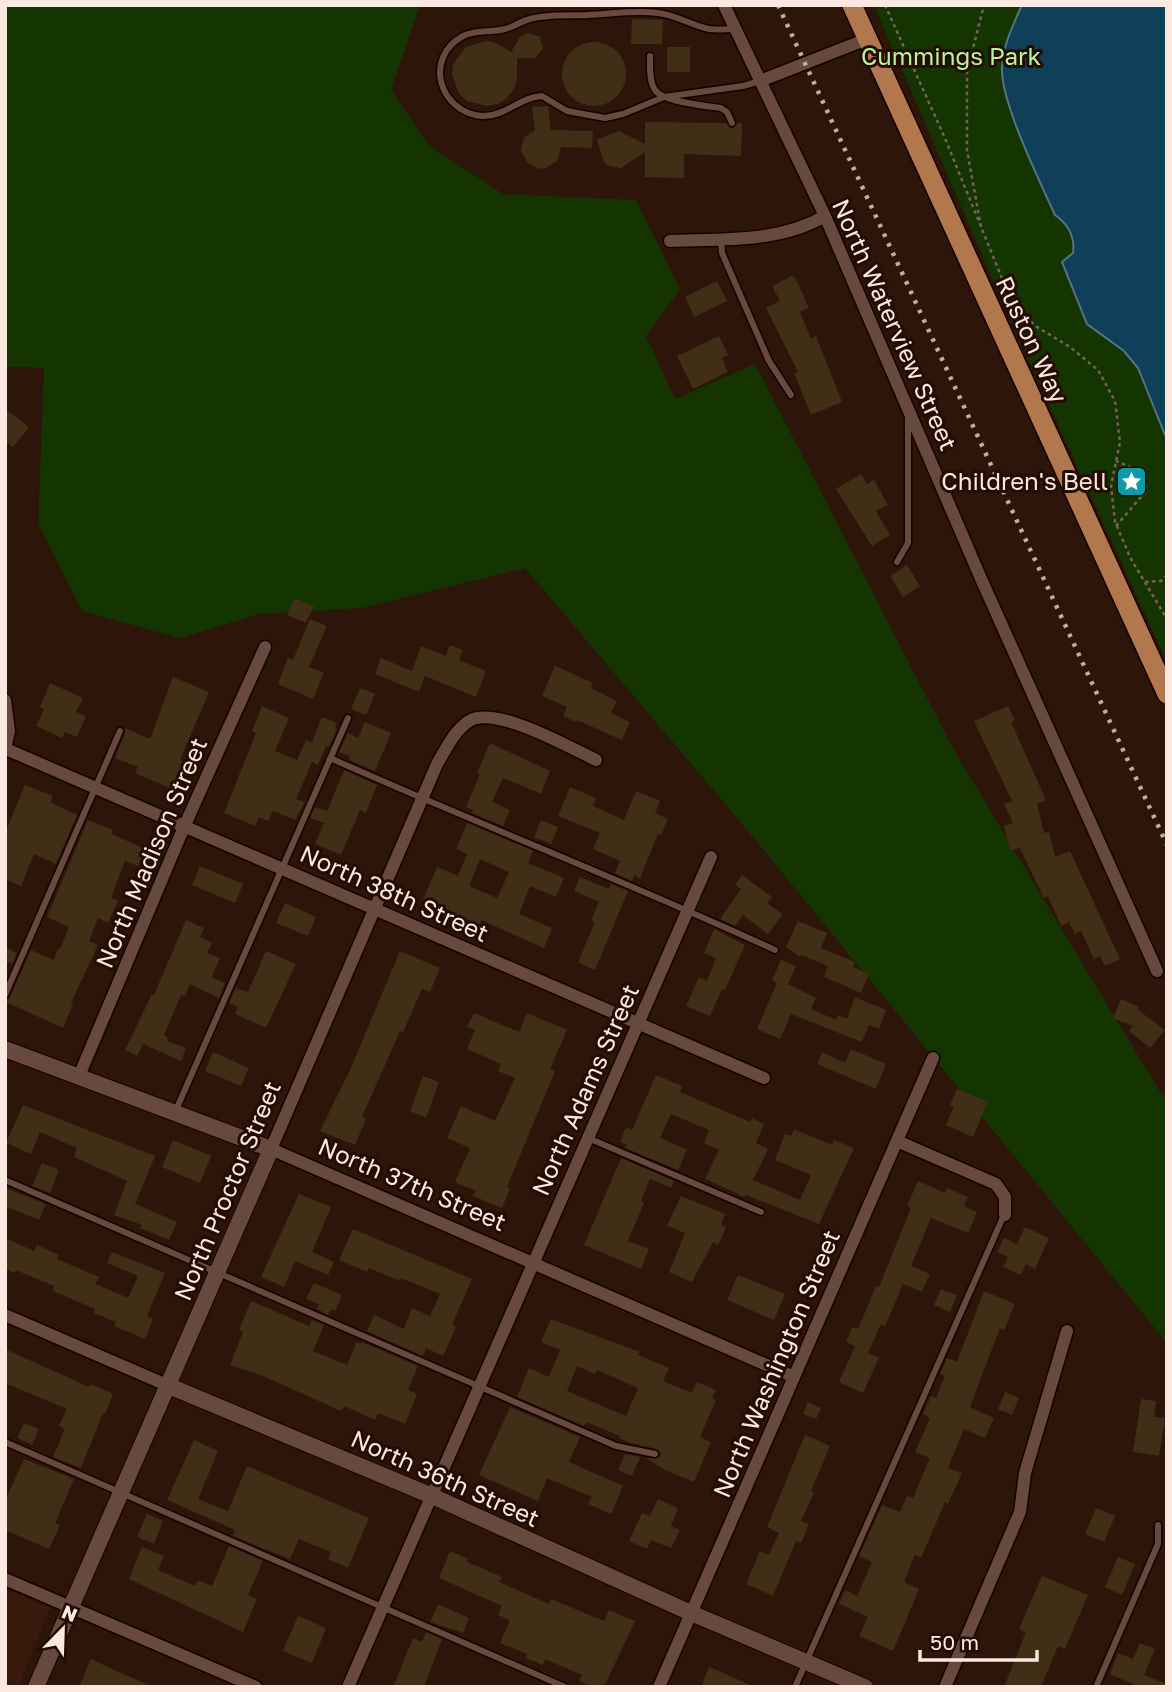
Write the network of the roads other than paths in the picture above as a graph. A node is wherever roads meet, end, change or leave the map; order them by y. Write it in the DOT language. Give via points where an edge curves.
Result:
graph roads {
  1 [pos="724,5"];
  2 [pos="852,5"];
  3 [pos="736,29"];
  4 [pos="867,39"];
  5 [pos="650,56"];
  6 [pos="760,81"];
  7 [pos="664,97"];
  8 [pos="732,123"];
  9 [pos="825,216"];
  10 [pos="721,239"];
  11 [pos="670,241"];
  12 [pos="791,395"];
  13 [pos="908,406"];
  14 [pos="897,562"];
  15 [pos="265,647"];
  16 [pos="1167,694"];
  17 [pos="5,701"];
  18 [pos="348,718"];
  19 [pos="120,732"];
  20 [pos="5,749"];
  21 [pos="330,758"];
  22 [pos="596,760"];
  23 [pos="95,788"];
  24 [pos="423,799"];
  25 [pos="184,827"];
  26 [pos="711,856"];
  27 [pos="281,867"];
  28 [pos="375,908"];
  29 [pos="688,910"];
  30 [pos="775,950"];
  31 [pos="1157,971"];
  32 [pos="5,995"];
  33 [pos="638,1023"];
  34 [pos="5,1049"];
  35 [pos="933,1058"];
  36 [pos="79,1076"];
  37 [pos="764,1078"];
  38 [pos="176,1111"];
  39 [pos="588,1138"];
  40 [pos="897,1141"];
  41 [pos="271,1149"];
  42 [pos="5,1180"];
  43 [pos="761,1212"];
  44 [pos="1004,1215"];
  45 [pos="534,1262"];
  46 [pos="218,1272"];
  47 [pos="5,1315"];
  48 [pos="1068,1331"];
  49 [pos="794,1377"];
  50 [pos="169,1386"];
  51 [pos="479,1387"];
  52 [pos="5,1442"];
  53 [pos="655,1454"];
  54 [pos="121,1493"];
  55 [pos="432,1496"];
  56 [pos="1158,1525"];
  57 [pos="5,1579"];
  58 [pos="70,1607"];
  59 [pos="382,1608"];
  60 [pos="691,1613"];
  61 [pos="806,1661"];
  62 [pos="36,1687"];
  63 [pos="256,1687"];
  64 [pos="348,1687"];
  65 [pos="565,1687"];
  66 [pos="659,1687"];
  67 [pos="795,1687"];
  68 [pos="865,1687"];
  69 [pos="945,1687"];
  70 [pos="1096,1687"];
  1 -- 3 [label="street, North Waterview Street"];
  2 -- 4 [label="main road, Ruston Way"];
  3 -- 6 [label="street, North Waterview Street"];
  3 -- 7 [label="lane" via="713,30 658,13 531,18 506,29 463,36 450,46 439,71 446,94 457,106 485,116 533,97 550,99 567,111 605,118"];
  4 -- 6 [label="street"];
  4 -- 16 [label="main road, Ruston Way"];
  5 -- 7 [label="lane" via="653,86"];
  6 -- 7 [label="lane"];
  6 -- 9 [label="street, North Waterview Street"];
  7 -- 8 [label="lane" via="721,108"];
  9 -- 10 [label="street" via="794,231"];
  9 -- 13 [label="street, North Waterview Street"];
  10 -- 11 [label="street"];
  10 -- 12 [label="lane" via="722,253 769,361"];
  13 -- 14 [label="lane" via="908,542"];
  13 -- 31 [label="street, North Waterview Street"];
  15 -- 25 [label="street, North Madison Street"];
  17 -- 20 [label="street" via="9,731"];
  18 -- 21 [label="lane"];
  19 -- 23 [label="lane"];
  20 -- 23 [label="street, North 38th Street"];
  21 -- 24 [label="lane"];
  21 -- 27 [label="lane"];
  22 -- 24 [label="street, North Proctor Street" via="508,720 492,716 471,720 451,740"];
  23 -- 25 [label="street, North 38th Street"];
  23 -- 32 [label="lane"];
  24 -- 28 [label="street, North Proctor Street"];
  24 -- 29 [label="lane"];
  25 -- 27 [label="street, North 38th Street"];
  25 -- 36 [label="street, North Madison Street"];
  26 -- 29 [label="street, North Adams Street"];
  27 -- 28 [label="street, North 38th Street"];
  27 -- 38 [label="lane"];
  28 -- 33 [label="street, North 38th Street"];
  28 -- 41 [label="street, North Proctor Street"];
  29 -- 30 [label="lane"];
  29 -- 33 [label="street, North Adams Street"];
  33 -- 37 [label="street, North 38th Street"];
  33 -- 39 [label="street, North Adams Street"];
  34 -- 36 [label="street, North 37th Street"];
  35 -- 40 [label="street, North Washington Street"];
  36 -- 38 [label="street, North 37th Street"];
  38 -- 41 [label="street, North 37th Street"];
  39 -- 43 [label="lane"];
  39 -- 45 [label="street, North Adams Street"];
  40 -- 44 [label="street" via="996,1184 1005,1197"];
  40 -- 49 [label="street, North Washington Street"];
  41 -- 45 [label="street, North 37th Street"];
  41 -- 46 [label="street, North Proctor Street"];
  42 -- 46 [label="lane"];
  44 -- 61 [label="lane"];
  45 -- 49 [label="street, North 37th Street"];
  45 -- 51 [label="street, North Adams Street"];
  46 -- 50 [label="street, North Proctor Street"];
  46 -- 51 [label="lane"];
  47 -- 50 [label="street, North 36th Street"];
  48 -- 69 [label="street" via="1025,1473 1020,1512"];
  49 -- 60 [label="street, North Washington Street"];
  50 -- 54 [label="street, North Proctor Street"];
  50 -- 55 [label="street, North 36th Street"];
  51 -- 53 [label="lane" via="616,1446"];
  51 -- 55 [label="street, North Adams Street"];
  52 -- 54 [label="lane"];
  54 -- 58 [label="street, North Proctor Street"];
  54 -- 59 [label="lane"];
  55 -- 59 [label="street, North Adams Street"];
  55 -- 60 [label="street, North 36th Street"];
  56 -- 70 [label="lane" via="1158,1545"];
  57 -- 58 [label="street"];
  58 -- 62 [label="street, North Proctor Street"];
  58 -- 63 [label="street"];
  59 -- 64 [label="street, North Adams Street"];
  59 -- 65 [label="lane"];
  60 -- 61 [label="street, North 36th Street"];
  60 -- 66 [label="street, North Washington Street"];
  61 -- 67 [label="lane"];
  61 -- 68 [label="street, North 36th Street"];
}
